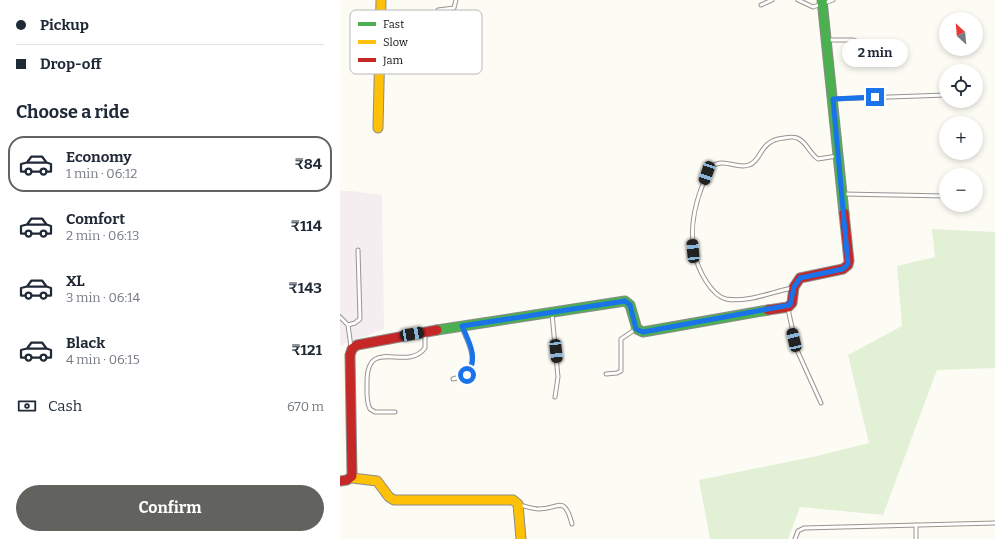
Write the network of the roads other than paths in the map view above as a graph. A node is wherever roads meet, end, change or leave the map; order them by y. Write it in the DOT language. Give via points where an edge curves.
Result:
graph roads {
  1 [pos="380,0"];
  2 [pos="456,0"];
  3 [pos="772,0"];
  4 [pos="798,0"];
  5 [pos="833,0"];
  6 [pos="822,2"];
  7 [pos="761,5"];
  8 [pos="380,10"];
  9 [pos="438,10"];
  10 [pos="826,40"];
  11 [pos="880,49"];
  12 [pos="379,74"];
  13 [pos="939,95"];
  14 [pos="833,99"];
  15 [pos="378,128"];
  16 [pos="838,156"];
  17 [pos="841,194"];
  18 [pos="939,196"];
  19 [pos="358,250"];
  20 [pos="794,287"];
  21 [pos="788,307"];
  22 [pos="551,312"];
  23 [pos="340,317"];
  24 [pos="348,325"];
  25 [pos="462,326"];
  26 [pos="636,329"];
  27 [pos="425,332"];
  28 [pos="351,351"];
  29 [pos="606,374"];
  30 [pos="453,379"];
  31 [pos="555,397"];
  32 [pos="821,404"];
  33 [pos="395,412"];
  34 [pos="352,478"];
  35 [pos="340,481"];
  36 [pos="518,504"];
  37 [pos="995,523"];
  38 [pos="572,524"];
  39 [pos="916,525"];
  40 [pos="520,539"];
  41 [pos="795,539"];
  42 [pos="916,539"];
  1 -- 8 [label="street"];
  2 -- 9 [label="lane" via="454,8"];
  3 -- 7 [label="lane"];
  4 -- 6 [label="lane" via="813,7"];
  5 -- 6 [label="lane"];
  6 -- 10 [label="street"];
  10 -- 11 [label="lane" via="853,40"];
  10 -- 14 [label="street"];
  12 -- 15 [label="street"];
  13 -- 14 [label="lane"];
  14 -- 16 [label="street"];
  16 -- 17 [label="street"];
  16 -- 20 [label="lane" via="818,159 799,139 776,139 765,146 748,166 719,163 710,168 693,215 692,231 696,261 700,272 718,295 727,299 744,299"];
  17 -- 18 [label="lane"];
  17 -- 20 [label="street" via="848,265 843,269 803,276"];
  19 -- 24 [label="lane" via="360,319"];
  20 -- 21 [label="street" via="792,303"];
  21 -- 26 [label="street" via="643,332"];
  21 -- 32 [label="lane" via="797,350"];
  22 -- 25 [label="street"];
  22 -- 26 [label="street" via="625,301 630,305"];
  22 -- 31 [label="lane" via="558,377"];
  23 -- 24 [label="lane"];
  24 -- 28 [label="lane"];
  25 -- 27 [label="street"];
  25 -- 30 [label="lane" via="473,358 467,375"];
  26 -- 29 [label="lane" via="621,338 621,371"];
  27 -- 28 [label="street" via="361,344"];
  27 -- 33 [label="lane" via="425,348 422,352 407,358 377,358 371,362 368,369 367,401 370,409 376,412"];
  28 -- 34 [label="street"];
  34 -- 35 [label="street"];
  34 -- 36 [label="street" via="377,481 388,497 394,500 507,499"];
  36 -- 38 [label="lane" via="537,509 562,506 568,511"];
  36 -- 40 [label="street"];
  37 -- 39 [label="lane"];
  39 -- 41 [label="lane" via="803,528 798,531"];
  39 -- 42 [label="lane"];
}
